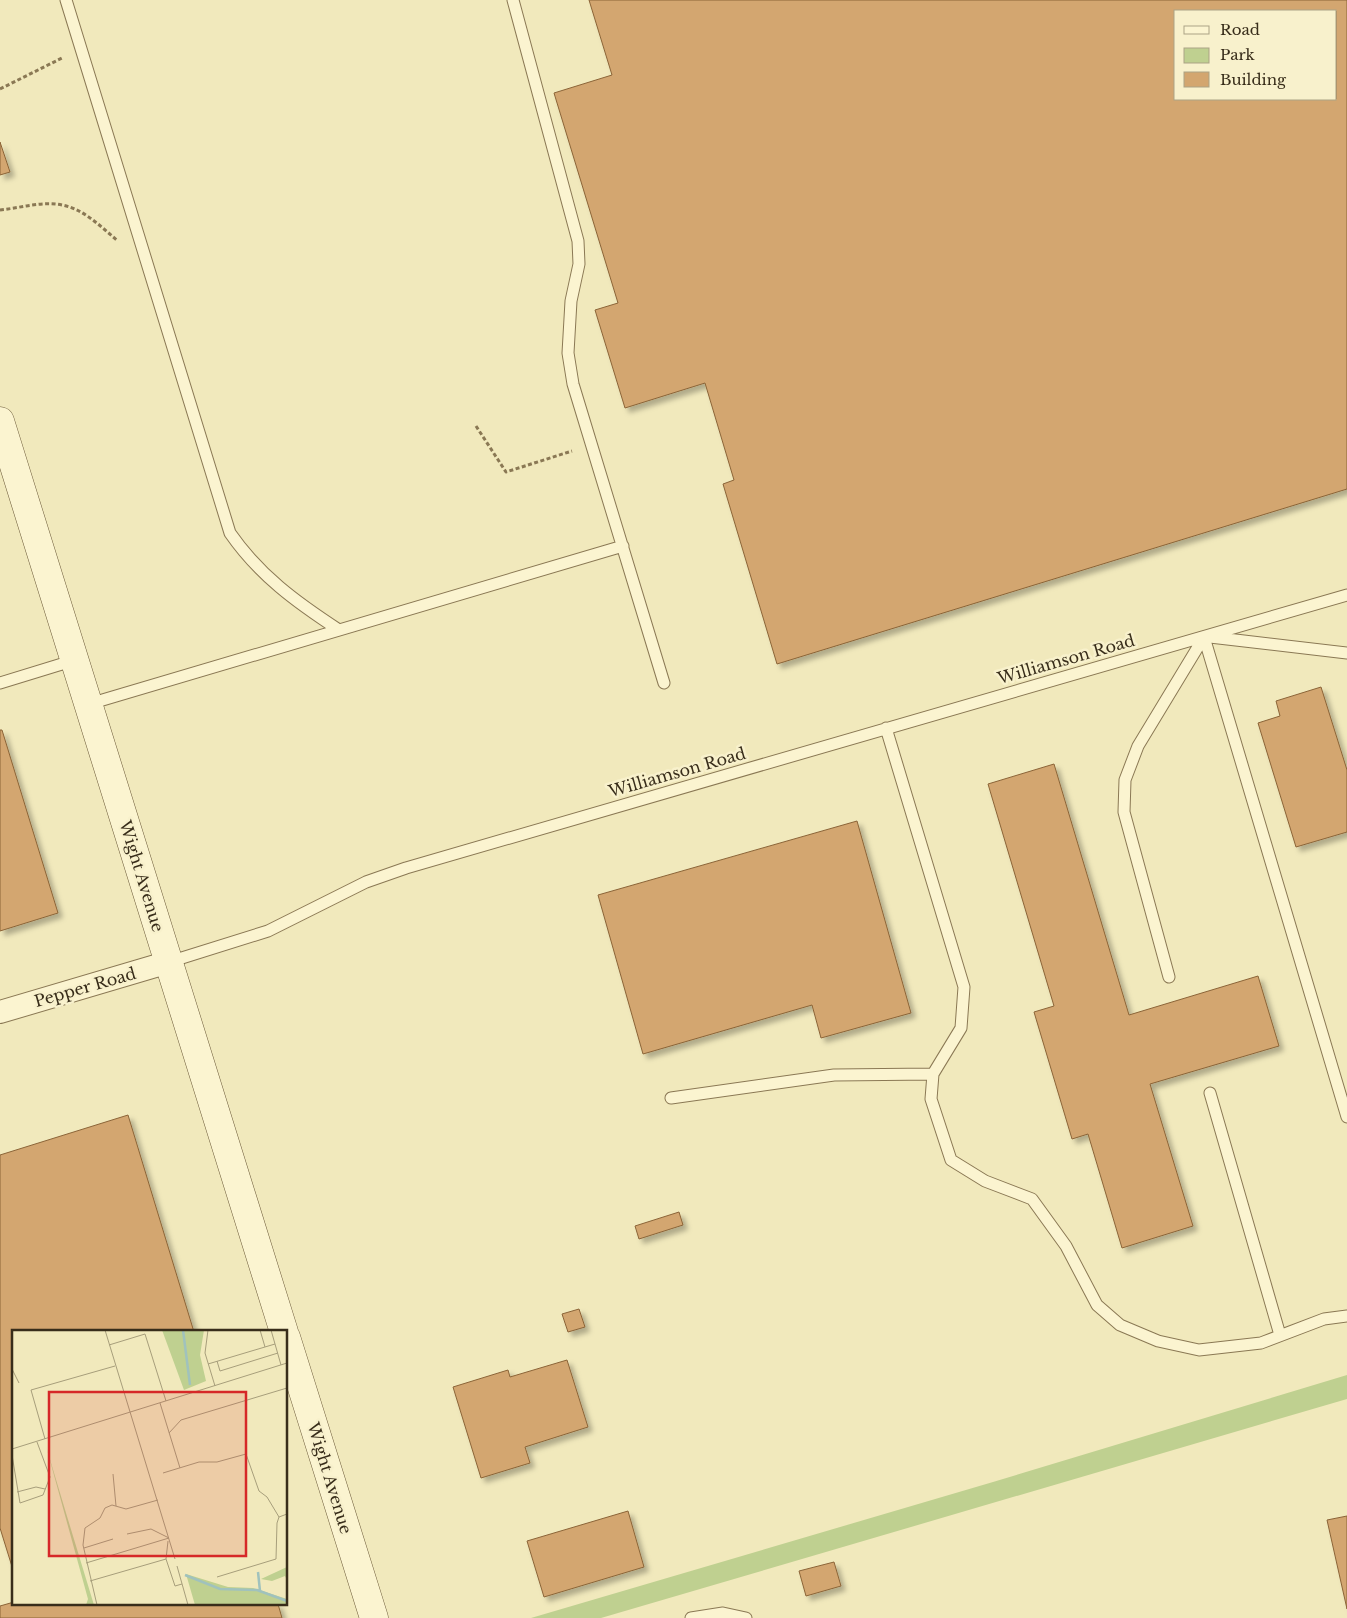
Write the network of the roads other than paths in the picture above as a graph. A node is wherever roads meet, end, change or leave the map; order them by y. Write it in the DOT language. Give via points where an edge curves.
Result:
graph roads {
  1 [pos="66,0"];
  2 [pos="513,0"];
  3 [pos="0,421"];
  4 [pos="622,546"];
  5 [pos="1347,595"];
  6 [pos="338,630"];
  7 [pos="1204,637"];
  8 [pos="1347,652"];
  9 [pos="75,660"];
  10 [pos="0,683"];
  11 [pos="664,683"];
  12 [pos="89,704"];
  13 [pos="886,728"];
  14 [pos="169,962"];
  15 [pos="1168,977"];
  16 [pos="0,1012"];
  17 [pos="933,1074"];
  18 [pos="1210,1093"];
  19 [pos="671,1098"];
  20 [pos="1347,1117"];
  21 [pos="1347,1316"];
  22 [pos="283,1330"];
  23 [pos="1280,1335"];
  24 [pos="288,1344"];
  25 [pos="374,1618"];
  26 [pos="691,1618"];
  27 [pos="746,1618"];
  1 -- 6 [label="lane" via="230,533 267,578"];
  2 -- 4 [label="lane" via="578,241 579,264 571,301 568,353 573,384"];
  3 -- 9 [label="street, Wight Avenue"];
  4 -- 6 [label="lane"];
  4 -- 11 [label="lane"];
  5 -- 7 [label="lane, Williamson Road"];
  6 -- 12 [label="lane"];
  7 -- 8 [label="lane"];
  7 -- 13 [label="lane, Williamson Road"];
  7 -- 15 [label="lane" via="1138,746 1125,780 1124,812"];
  7 -- 20 [label="lane"];
  9 -- 10 [label="lane"];
  9 -- 12 [label="street, Wight Avenue"];
  12 -- 14 [label="street, Wight Avenue"];
  13 -- 14 [label="lane, Williamson Road" via="406,868 366,882 268,931"];
  13 -- 17 [label="lane" via="964,987 961,1028"];
  14 -- 16 [label="street, Pepper Road"];
  14 -- 22 [label="street, Wight Avenue"];
  17 -- 19 [label="lane" via="834,1075"];
  17 -- 23 [label="lane" via="931,1099 951,1160 984,1180 1032,1199 1066,1246 1097,1305 1120,1325 1158,1341 1199,1350 1260,1343"];
  18 -- 23 [label="lane"];
  21 -- 23 [label="lane" via="1324,1319"];
  24 -- 25 [label="street, Wight Avenue"];
  26 -- 27 [label="lane" via="723,1612"];
}
